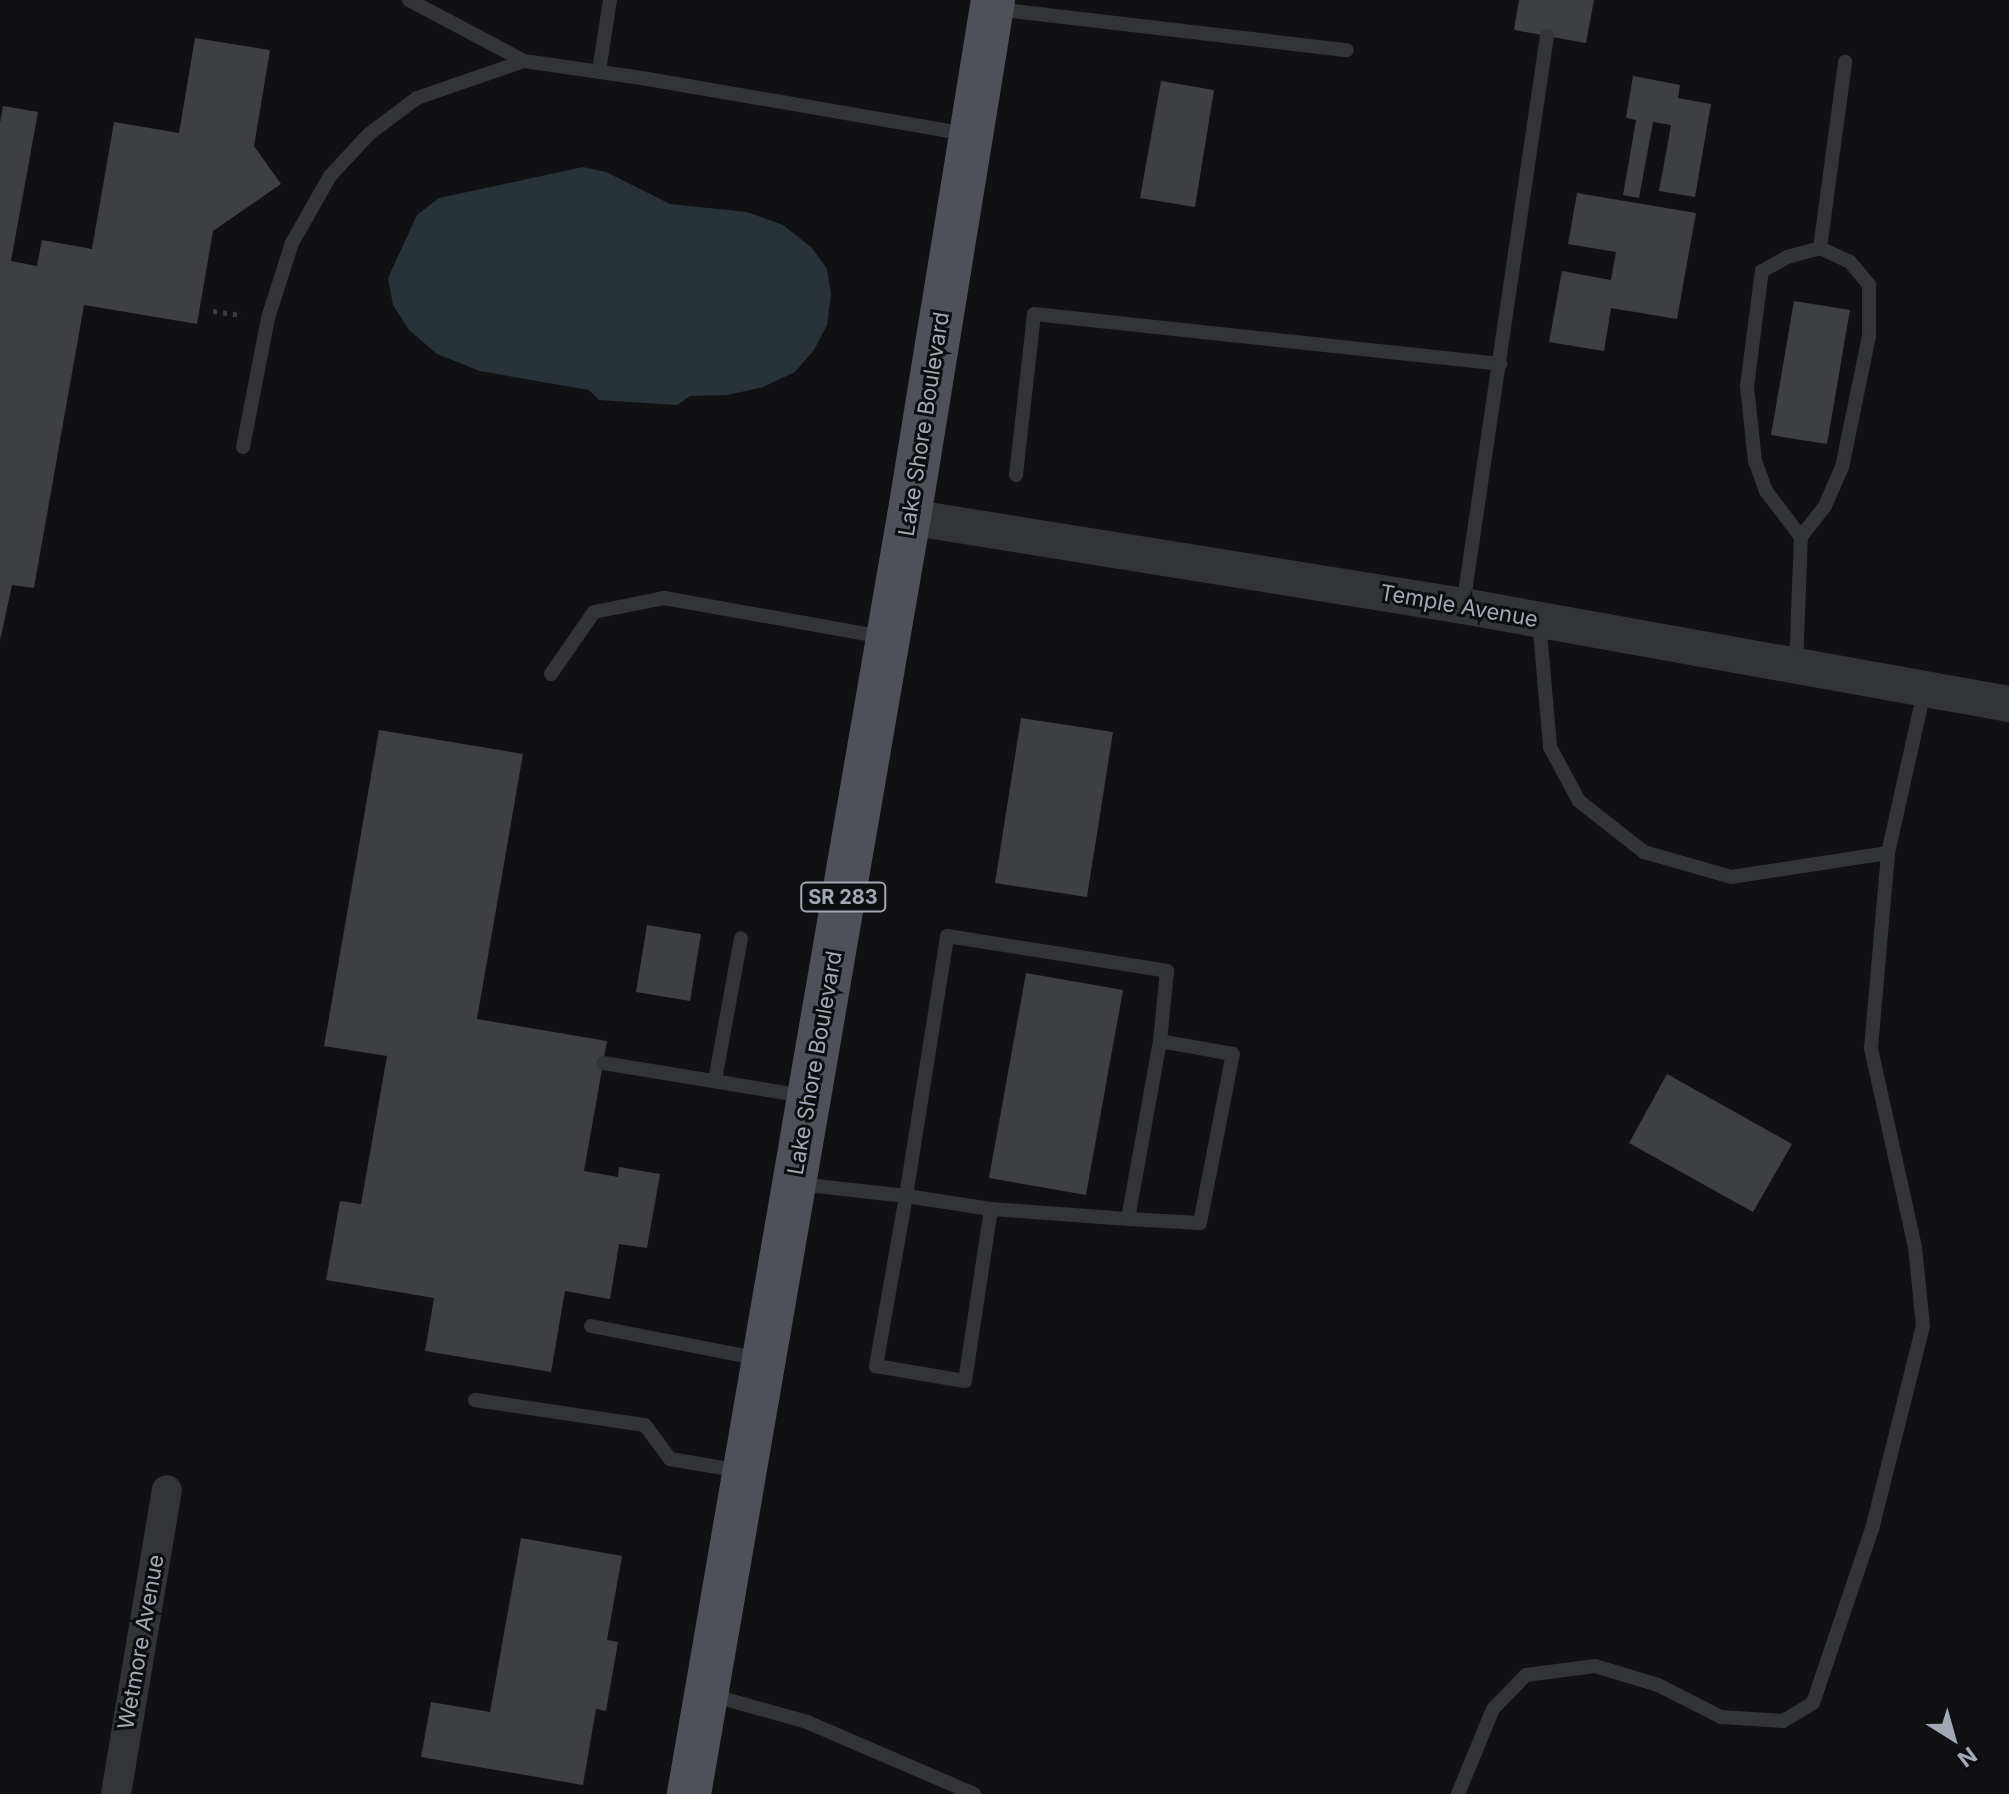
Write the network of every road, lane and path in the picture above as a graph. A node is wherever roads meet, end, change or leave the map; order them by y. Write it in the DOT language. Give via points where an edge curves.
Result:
graph roads {
  1 [pos="409,0"];
  2 [pos="610,0"];
  3 [pos="992,4"];
  4 [pos="1547,36"];
  5 [pos="1347,50"];
  6 [pos="524,61"];
  7 [pos="1845,62"];
  8 [pos="599,71"];
  9 [pos="971,135"];
  10 [pos="1820,248"];
  11 [pos="1500,364"];
  12 [pos="243,447"];
  13 [pos="1016,475"];
  14 [pos="909,517"];
  15 [pos="1801,537"];
  16 [pos="1463,606"];
  17 [pos="1539,620"];
  18 [pos="888,638"];
  19 [pos="1796,665"];
  20 [pos="551,674"];
  21 [pos="1925,688"];
  22 [pos="2009,704"];
  23 [pos="1888,853"];
  24 [pos="741,938"];
  25 [pos="1160,1041"];
  26 [pos="603,1063"];
  27 [pos="715,1080"];
  28 [pos="809,1097"];
  29 [pos="794,1184"];
  30 [pos="906,1196"];
  31 [pos="991,1209"];
  32 [pos="1128,1219"];
  33 [pos="591,1326"];
  34 [pos="764,1360"];
  35 [pos="475,1400"];
  36 [pos="745,1471"];
  37 [pos="167,1490"];
  38 [pos="707,1693"];
  39 [pos="116,1794"];
  40 [pos="689,1794"];
  41 [pos="974,1794"];
  42 [pos="1458,1794"];
  1 -- 6 [label="lane"];
  2 -- 8 [label="lane"];
  3 -- 5 [label="lane"];
  3 -- 9 [label="main road, Lake Shore Boulevard / SR 283"];
  4 -- 11 [label="lane"];
  6 -- 8 [label="lane"];
  6 -- 12 [label="lane" via="417,98 369,134 330,176 292,243 273,303"];
  7 -- 10 [label="lane"];
  8 -- 9 [label="lane"];
  9 -- 14 [label="main road, Lake Shore Boulevard / SR 283"];
  10 -- 15 [label="lane" via="1850,262 1869,285 1869,336 1842,467 1825,506"];
  10 -- 15 [label="lane" via="1762,271 1747,386 1755,461 1766,491"];
  11 -- 13 [label="lane" via="1034,314"];
  11 -- 16 [label="lane"];
  14 -- 16 [label="street, Temple Avenue"];
  14 -- 18 [label="main road, Lake Shore Boulevard / SR 283"];
  15 -- 19 [label="lane"];
  16 -- 17 [label="street, Temple Avenue"];
  17 -- 19 [label="street, Temple Avenue"];
  17 -- 23 [label="lane" via="1550,747 1579,801 1644,852 1731,877"];
  18 -- 20 [label="lane" via="664,598 594,612"];
  18 -- 28 [label="main road, Lake Shore Boulevard / SR 283"];
  19 -- 21 [label="street, Temple Avenue"];
  21 -- 22 [label="street, Temple Avenue"];
  21 -- 23 [label="lane"];
  23 -- 42 [label="lane" via="1871,1048 1915,1247 1923,1326 1872,1529 1813,1703 1783,1721 1721,1717 1658,1685 1595,1666 1526,1675 1493,1709"];
  24 -- 27 [label="lane"];
  25 -- 30 [label="lane" via="1167,971 947,936"];
  25 -- 32 [label="lane"];
  25 -- 32 [label="lane" via="1233,1054 1200,1223"];
  26 -- 27 [label="lane"];
  27 -- 28 [label="lane"];
  28 -- 29 [label="main road, Lake Shore Boulevard / SR 283"];
  29 -- 30 [label="lane"];
  29 -- 34 [label="main road, Lake Shore Boulevard / SR 283"];
  30 -- 31 [label="lane"];
  30 -- 31 [label="lane" via="876,1366 965,1381"];
  31 -- 32 [label="lane"];
  33 -- 34 [label="lane"];
  34 -- 36 [label="main road, Lake Shore Boulevard / SR 283"];
  35 -- 36 [label="lane" via="645,1425 670,1459"];
  36 -- 38 [label="main road, Lake Shore Boulevard / SR 283"];
  37 -- 39 [label="street, Wetmore Avenue"];
  38 -- 40 [label="main road, Lake Shore Boulevard / SR 283"];
  38 -- 41 [label="lane" via="807,1722"];
}
